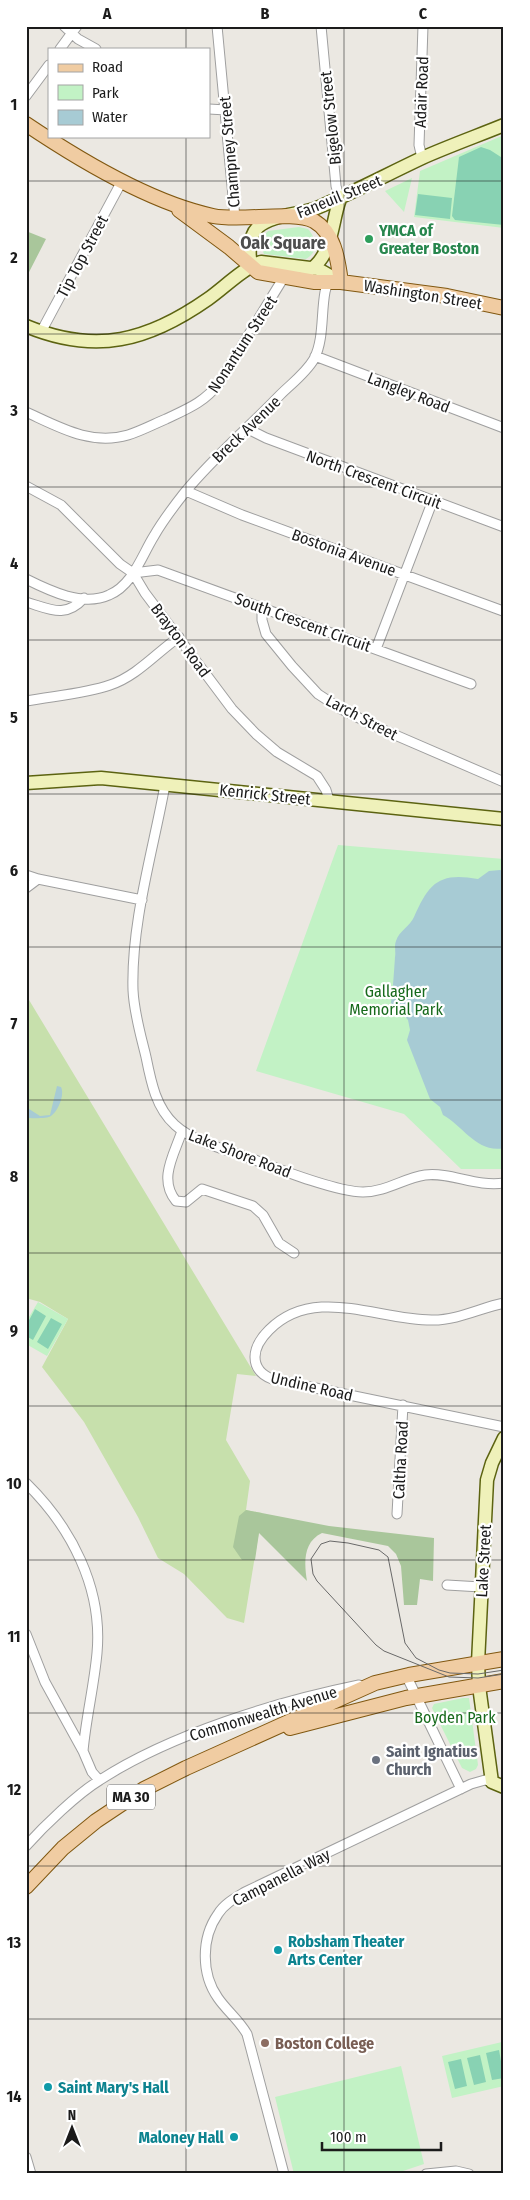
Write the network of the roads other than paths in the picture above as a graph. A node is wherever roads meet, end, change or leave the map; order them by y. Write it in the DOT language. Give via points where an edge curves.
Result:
graph roads {
  1 [pos="64,26"];
  2 [pos="216,26"];
  3 [pos="321,26"];
  4 [pos="423,26"];
  5 [pos="74,30"];
  6 [pos="61,48"];
  7 [pos="95,48"];
  8 [pos="48,66"];
  9 [pos="26,96"];
  10 [pos="210,109"];
  11 [pos="226,110"];
  12 [pos="26,124"];
  13 [pos="504,125"];
  14 [pos="48,138"];
  15 [pos="48,138"];
  16 [pos="422,158"];
  17 [pos="122,181"];
  18 [pos="340,199"];
  19 [pos="166,201"];
  20 [pos="284,217"];
  21 [pos="235,218"];
  22 [pos="330,239"];
  23 [pos="223,242"];
  24 [pos="251,267"];
  25 [pos="314,268"];
  26 [pos="284,277"];
  27 [pos="333,280"];
  28 [pos="504,308"];
  29 [pos="26,326"];
  30 [pos="41,332"];
  31 [pos="315,356"];
  32 [pos="26,412"];
  33 [pos="246,428"];
  34 [pos="504,428"];
  35 [pos="26,486"];
  36 [pos="186,491"];
  37 [pos="433,500"];
  38 [pos="504,527"];
  39 [pos="133,572"];
  40 [pos="404,574"];
  41 [pos="26,580"];
  42 [pos="84,598"];
  43 [pos="26,602"];
  44 [pos="262,608"];
  45 [pos="503,611"];
  46 [pos="179,637"];
  47 [pos="376,649"];
  48 [pos="471,684"];
  49 [pos="26,701"];
  50 [pos="504,782"];
  51 [pos="26,783"];
  52 [pos="165,785"];
  53 [pos="329,800"];
  54 [pos="504,819"];
  55 [pos="26,875"];
  56 [pos="38,880"];
  57 [pos="26,888"];
  58 [pos="142,900"];
  59 [pos="182,1132"];
  60 [pos="504,1183"];
  61 [pos="294,1253"];
  62 [pos="504,1303"];
  63 [pos="403,1405"];
  64 [pos="504,1427"];
  65 [pos="504,1438"];
  66 [pos="26,1483"];
  67 [pos="397,1514"];
  68 [pos="447,1585"];
  69 [pos="481,1587"];
  70 [pos="26,1634"];
  71 [pos="504,1659"];
  72 [pos="478,1663"];
  73 [pos="406,1675"];
  74 [pos="384,1680"];
  75 [pos="504,1681"];
  76 [pos="479,1686"];
  77 [pos="416,1696"];
  78 [pos="257,1737"];
  79 [pos="83,1751"];
  80 [pos="99,1780"];
  81 [pos="498,1784"];
  82 [pos="461,1788"];
  83 [pos="26,1846"];
  84 [pos="26,1887"];
  85 [pos="26,2157"];
  86 [pos="31,2174"];
  87 [pos="284,2174"];
  88 [pos="426,2174"];
  89 [pos="469,2174"];
  1 -- 5 [label="street"];
  2 -- 11 [label="street, Champney Street"];
  3 -- 18 [label="street, Bigelow Street" via="336,186"];
  4 -- 16 [label="street, Adair Road" via="419,145"];
  5 -- 6 [label="street"];
  5 -- 7 [label="street"];
  8 -- 9 [label="street"];
  10 -- 11 [label="street"];
  11 -- 21 [label="street, Champney Street"];
  12 -- 14 [label="main road"];
  13 -- 16 [label="street, Faneuil Street"];
  15 -- 17 [label="main road"];
  16 -- 18 [label="street, Faneuil Street"];
  17 -- 19 [label="main road"];
  17 -- 30 [label="street, Tip Top Street"];
  18 -- 20 [label="street, Faneuil Street"];
  18 -- 22 [label="street, Bigelow Street"];
  19 -- 21 [label="main road, Faneuil Street" via="207,215"];
  19 -- 23 [label="main road, Washington Street"];
  20 -- 21 [label="main road, Faneuil Street"];
  20 -- 22 [label="main road" via="310,219 322,227"];
  20 -- 24 [label="street" via="256,230 250,248"];
  21 -- 23 [label="main road" via="222,227 220,235"];
  22 -- 25 [label="street" via="321,261"];
  22 -- 27 [label="main road" via="337,255"];
  23 -- 24 [label="main road, Washington Street"];
  24 -- 25 [label="street, Washington Street" via="266,261"];
  24 -- 26 [label="main road, Washington Street" via="258,272"];
  24 -- 30 [label="street" via="180,317 144,334 94,342 67,340"];
  25 -- 26 [label="street"];
  25 -- 27 [label="street, Washington Street"];
  26 -- 27 [label="main road, Washington Street"];
  26 -- 32 [label="street, Nonantum Street" via="219,383 196,405 129,435 103,439 81,436"];
  27 -- 28 [label="main road, Washington Street" via="447,296"];
  27 -- 31 [label="street, Breck Avenue"];
  29 -- 30 [label="street"];
  31 -- 33 [label="street, Breck Avenue"];
  31 -- 34 [label="street, Langley Road"];
  33 -- 36 [label="street, Breck Avenue" via="225,446"];
  33 -- 37 [label="street, North Crescent Circuit"];
  35 -- 39 [label="street, Brayton Road" via="61,504 120,564"];
  36 -- 39 [label="street, Breck Avenue"];
  36 -- 40 [label="street, Bostonia Avenue" via="242,515"];
  37 -- 38 [label="street, North Crescent Circuit"];
  37 -- 40 [label="street"];
  39 -- 42 [label="street, Breck Avenue" via="110,595"];
  39 -- 44 [label="street, South Crescent Circuit" via="158,570"];
  39 -- 46 [label="street, Brayton Road"];
  40 -- 45 [label="street, Bostonia Avenue"];
  40 -- 47 [label="street"];
  41 -- 42 [label="street" via="61,594"];
  42 -- 43 [label="street" via="68,611 60,612"];
  44 -- 47 [label="street, South Crescent Circuit"];
  44 -- 50 [label="street, Larch Street" via="266,634 318,694 379,728"];
  46 -- 49 [label="street" via="145,664 109,686"];
  46 -- 53 [label="street, Brayton Road" via="232,709 277,752 317,776"];
  47 -- 48 [label="street, South Crescent Circuit"];
  51 -- 52 [label="street, Kenrick Street" via="101,778"];
  52 -- 53 [label="street, Kenrick Street"];
  52 -- 58 [label="street, Lake Shore Road"];
  53 -- 54 [label="street, Kenrick Street"];
  55 -- 56 [label="street"];
  56 -- 57 [label="street"];
  56 -- 58 [label="street"];
  58 -- 59 [label="street, Lake Shore Road" via="133,969 136,1012 150,1078 161,1110"];
  59 -- 60 [label="street, Lake Shore Road" via="277,1168 348,1190 386,1189 425,1175 443,1175 486,1185"];
  59 -- 61 [label="street" via="166,1180 176,1201 186,1202 202,1189 252,1206 263,1215 279,1243"];
  62 -- 63 [label="street, Undine Road" via="436,1320 341,1306 313,1308 279,1322 265,1334 256,1349 257,1367 272,1379"];
  63 -- 64 [label="street, Undine Road"];
  63 -- 67 [label="street, Caltha Road"];
  65 -- 69 [label="street, Lake Street" via="488,1480"];
  66 -- 79 [label="street" via="55,1514 69,1536 87,1575 92,1596 97,1652"];
  68 -- 69 [label="street"];
  69 -- 72 [label="street, Lake Street"];
  70 -- 79 [label="street" via="45,1682"];
  71 -- 72 [label="main road, Commonwealth Avenue / MA 30"];
  72 -- 73 [label="main road, Commonwealth Avenue / MA 30"];
  72 -- 76 [label="street, Lake Street"];
  73 -- 74 [label="main road, Commonwealth Avenue / MA 30"];
  73 -- 77 [label="street"];
  74 -- 78 [label="main road, Commonwealth Avenue / MA 30"];
  74 -- 80 [label="street, Commonwealth Avenue" via="319,1694 221,1723"];
  75 -- 76 [label="main road, Commonwealth Avenue / MA 30"];
  76 -- 77 [label="main road, Commonwealth Avenue / MA 30"];
  76 -- 81 [label="street, Lake Street"];
  77 -- 78 [label="main road, Commonwealth Avenue / MA 30"];
  77 -- 82 [label="street"];
  78 -- 84 [label="main road, Commonwealth Avenue / MA 30" via="186,1768 128,1799 79,1834"];
  79 -- 80 [label="street"];
  80 -- 83 [label="street, Commonwealth Avenue"];
  81 -- 82 [label="street, Campanella Way" via="479,1781"];
  82 -- 87 [label="street, Campanella Way" via="245,1892 218,1914 204,1959 209,1982 247,2034"];
  85 -- 86 [label="street"];
  88 -- 89 [label="street" via="456,2171"];
}
